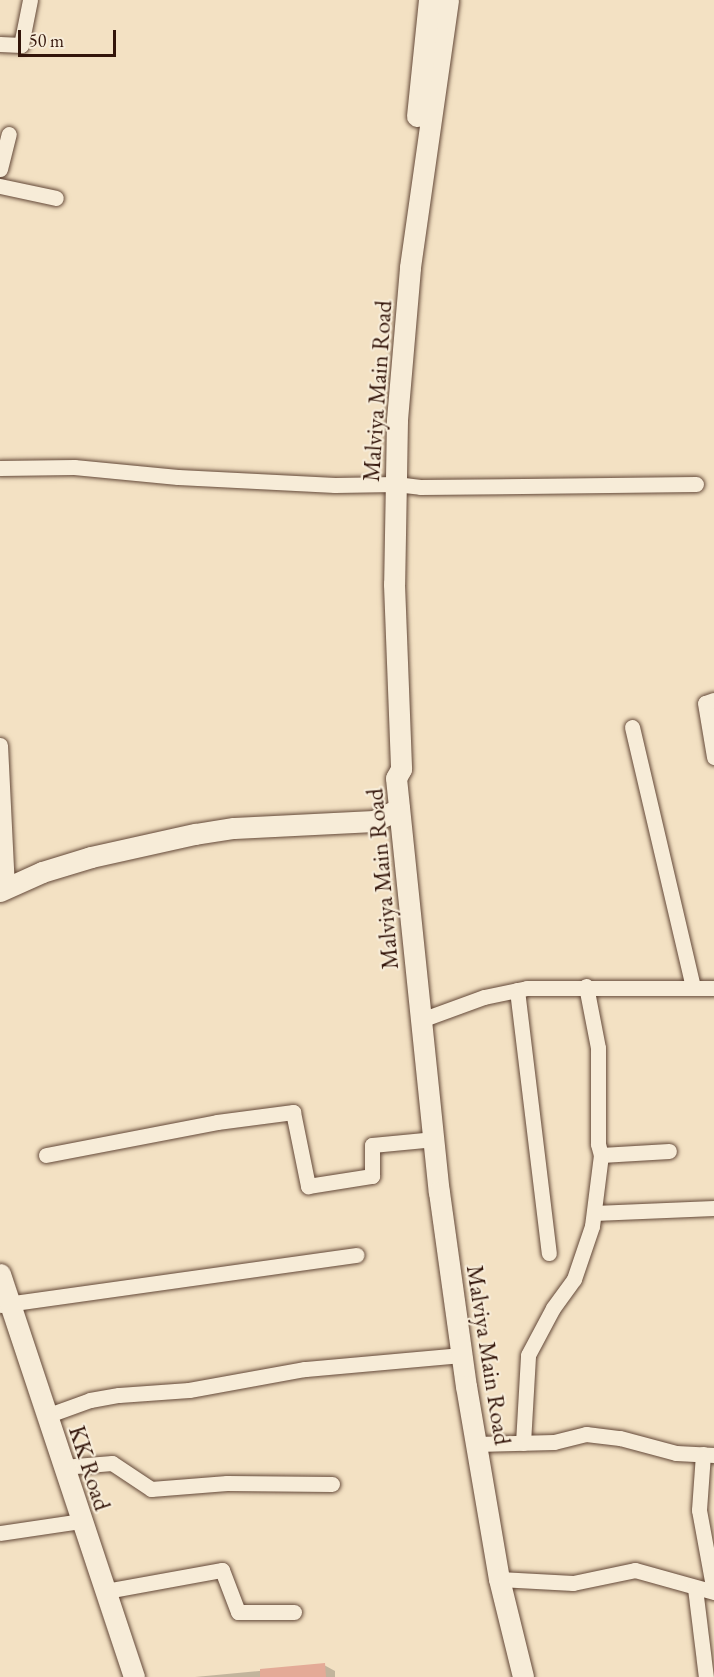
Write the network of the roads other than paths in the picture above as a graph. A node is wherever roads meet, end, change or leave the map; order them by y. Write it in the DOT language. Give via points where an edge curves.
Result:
graph roads {
  1 [pos="30,0"];
  2 [pos="429,0"];
  3 [pos="448,0"];
  4 [pos="0,44"];
  5 [pos="9,134"];
  6 [pos="0,169"];
  7 [pos="0,186"];
  8 [pos="56,198"];
  9 [pos="405,267"];
  10 [pos="0,468"];
  11 [pos="390,484"];
  12 [pos="696,484"];
  13 [pos="714,700"];
  14 [pos="632,727"];
  15 [pos="0,745"];
  16 [pos="714,758"];
  17 [pos="399,809"];
  18 [pos="3,890"];
  19 [pos="586,986"];
  20 [pos="693,987"];
  21 [pos="714,988"];
  22 [pos="517,990"];
  23 [pos="421,1020"];
  24 [pos="435,1139"];
  25 [pos="669,1151"];
  26 [pos="46,1155"];
  27 [pos="601,1155"];
  28 [pos="714,1208"];
  29 [pos="594,1213"];
  30 [pos="549,1253"];
  31 [pos="357,1255"];
  32 [pos="0,1274"];
  33 [pos="5,1304"];
  34 [pos="462,1355"];
  35 [pos="46,1416"];
  36 [pos="523,1443"];
  37 [pos="476,1444"];
  38 [pos="708,1454"];
  39 [pos="63,1467"];
  40 [pos="332,1484"];
  41 [pos="81,1521"];
  42 [pos="0,1533"];
  43 [pos="499,1579"];
  44 [pos="695,1588"];
  45 [pos="106,1591"];
  46 [pos="714,1592"];
  47 [pos="294,1612"];
  48 [pos="134,1677"];
  49 [pos="523,1677"];
  50 [pos="706,1677"];
  1 -- 4 [label="street" via="21,45"];
  2 -- 9 [label="street"];
  3 -- 9 [label="street, Malviya Main Road"];
  5 -- 6 [label="street"];
  7 -- 8 [label="street"];
  9 -- 11 [label="street, Malviya Main Road" via="390,371"];
  10 -- 11 [label="street" via="74,467 178,477"];
  11 -- 12 [label="street"];
  11 -- 17 [label="street, Malviya Main Road" via="382,578 392,683 390,771 396,778"];
  13 -- 16 [label="street" via="705,703"];
  14 -- 20 [label="street"];
  15 -- 18 [label="street"];
  17 -- 18 [label="street" via="374,821 234,828 195,834 91,857 42,872"];
  17 -- 23 [label="street, Malviya Main Road"];
  19 -- 20 [label="street"];
  19 -- 22 [label="street"];
  19 -- 27 [label="street" via="598,1048"];
  20 -- 21 [label="street"];
  22 -- 23 [label="street" via="484,997"];
  22 -- 30 [label="street"];
  23 -- 24 [label="street, Malviya Main Road"];
  24 -- 26 [label="street" via="372,1145 372,1176 308,1186 293,1112 217,1122"];
  24 -- 34 [label="street, Malviya Main Road"];
  25 -- 27 [label="street"];
  27 -- 29 [label="street"];
  28 -- 29 [label="street"];
  29 -- 36 [label="street" via="574,1279 528,1355"];
  31 -- 33 [label="street"];
  32 -- 33 [label="street, KK Road"];
  33 -- 35 [label="street, KK Road"];
  34 -- 35 [label="street" via="305,1369 189,1390 119,1395 90,1400"];
  34 -- 37 [label="street, Malviya Main Road"];
  35 -- 39 [label="street, KK Road"];
  36 -- 37 [label="street"];
  36 -- 38 [label="street" via="554,1443 586,1434 620,1438 675,1453"];
  37 -- 43 [label="street, Malviya Main Road"];
  38 -- 46 [label="street" via="699,1510"];
  39 -- 40 [label="street" via="112,1463 151,1489 227,1483"];
  39 -- 41 [label="street, KK Road"];
  41 -- 42 [label="street"];
  41 -- 45 [label="street, KK Road"];
  43 -- 44 [label="street" via="573,1583 635,1570"];
  43 -- 49 [label="street, Malviya Main Road"];
  44 -- 46 [label="street"];
  44 -- 50 [label="street"];
  45 -- 47 [label="street" via="222,1570 238,1612"];
  45 -- 48 [label="street, KK Road"];
}
